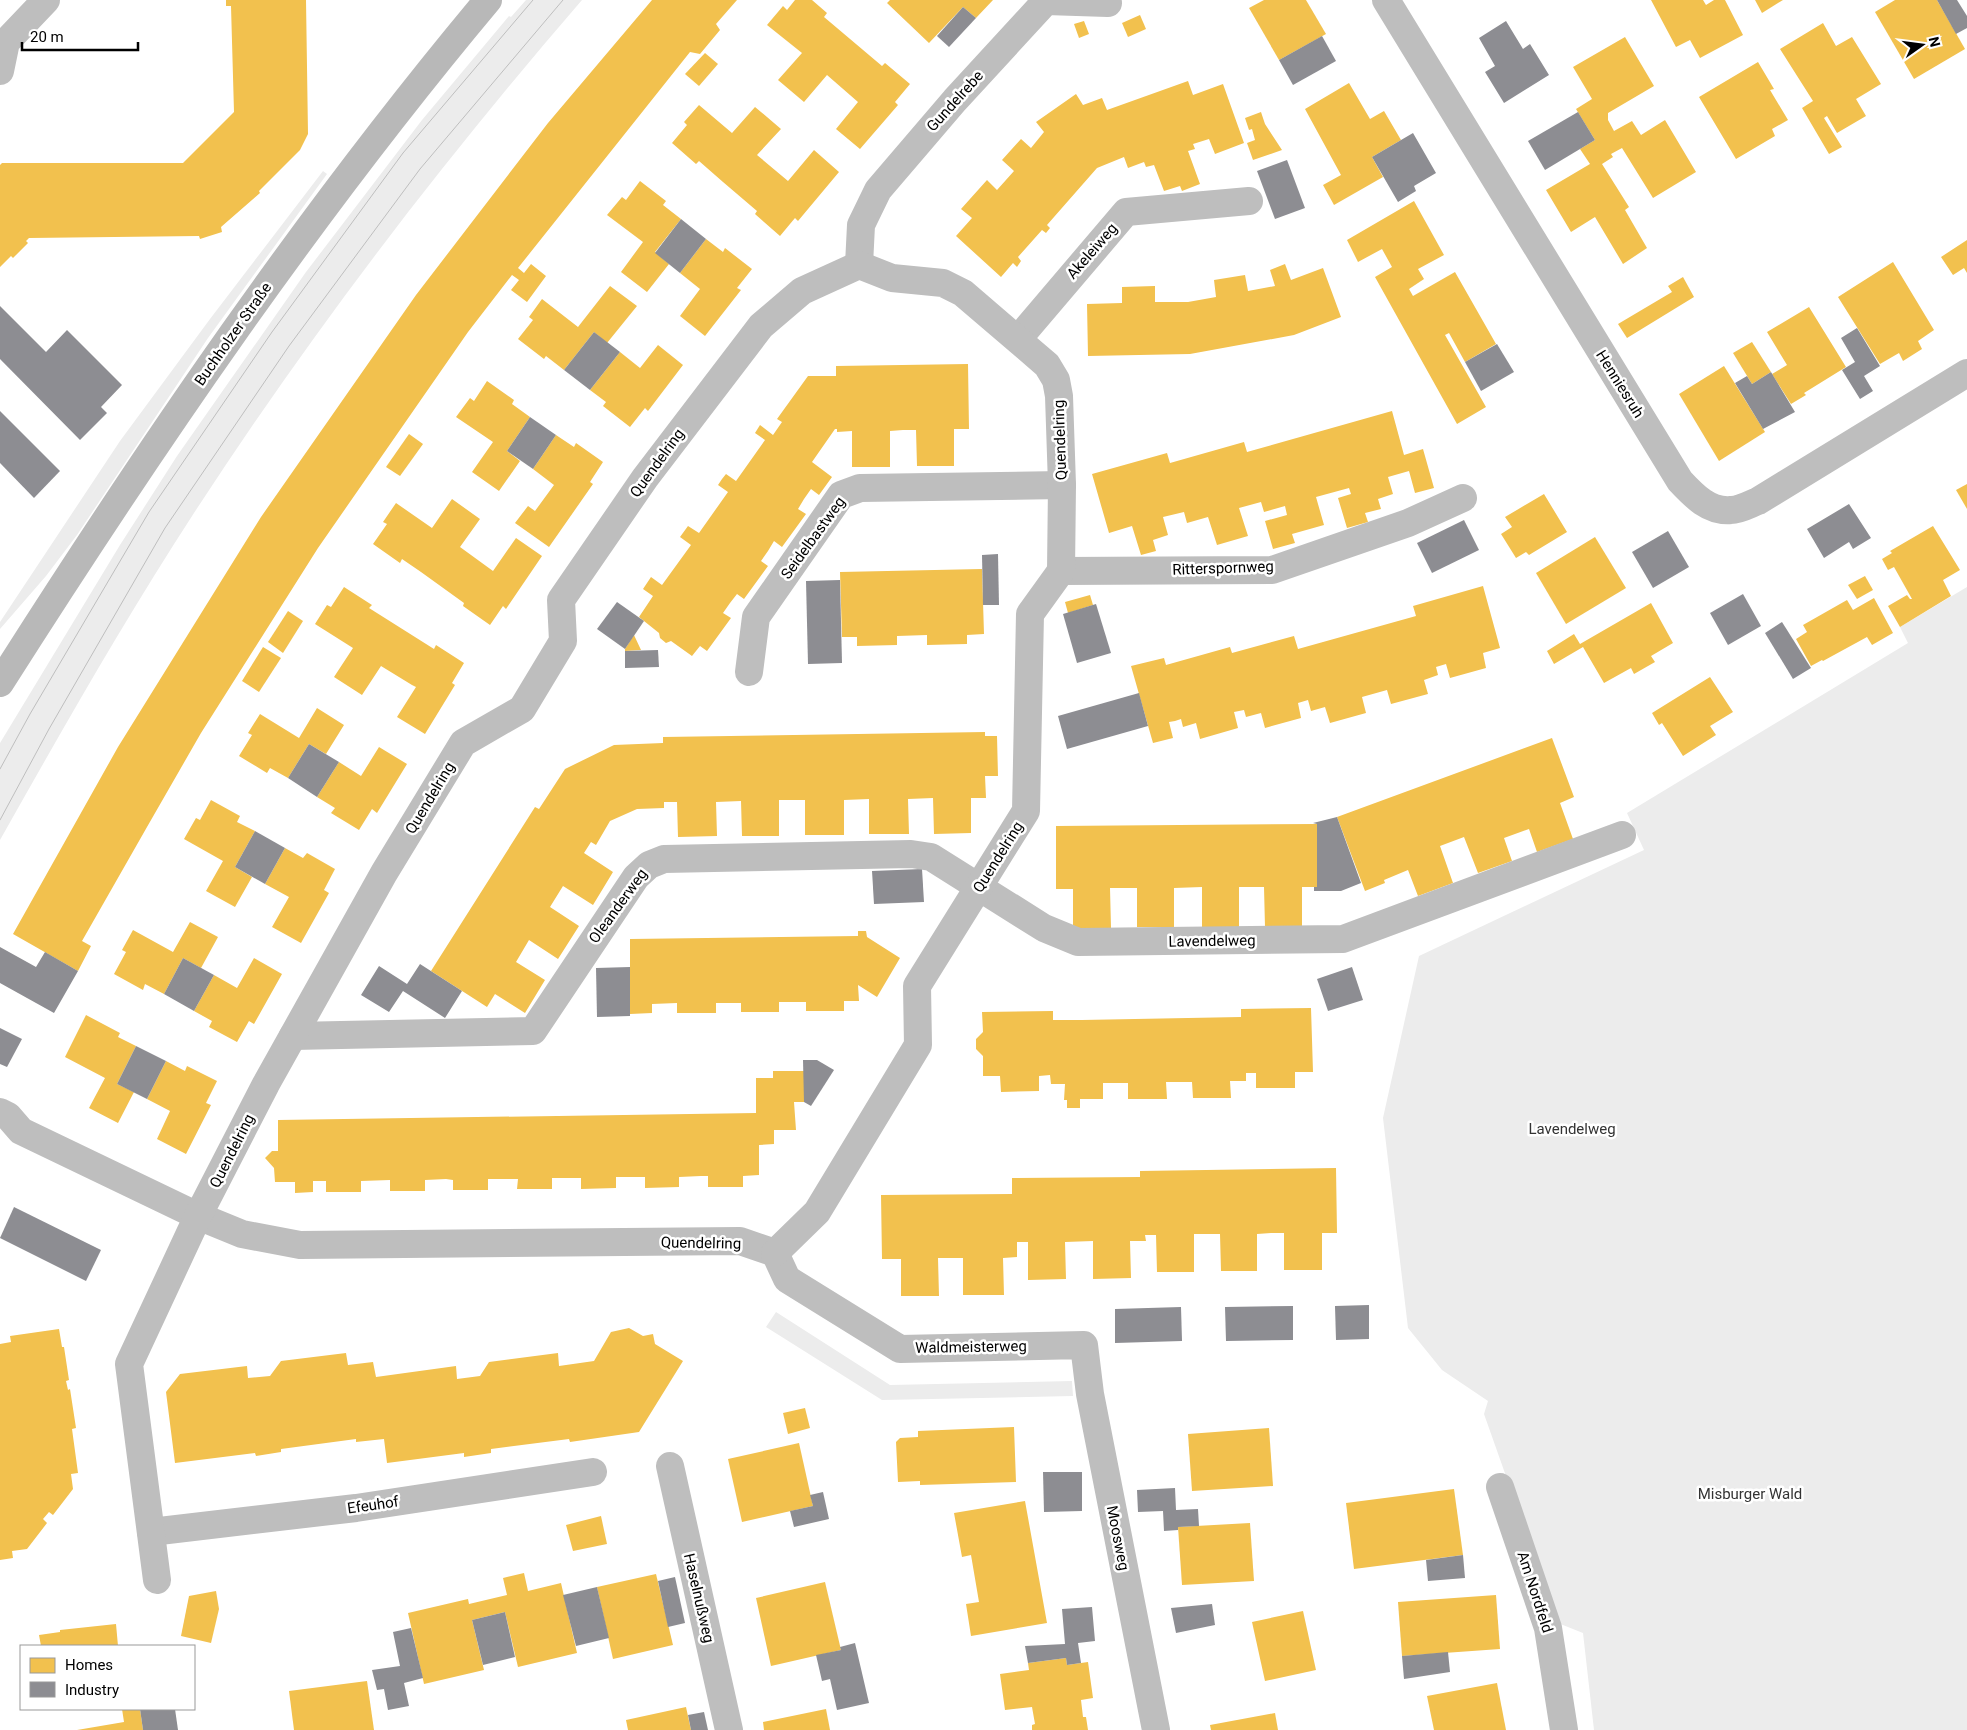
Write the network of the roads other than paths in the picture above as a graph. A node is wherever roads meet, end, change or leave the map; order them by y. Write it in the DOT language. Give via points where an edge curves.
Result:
graph roads {
  1 [pos="46,0"];
  2 [pos="488,0"];
  3 [pos="1386,0"];
  4 [pos="1108,3"];
  5 [pos="0,71"];
  6 [pos="1249,201"];
  7 [pos="858,266"];
  8 [pos="1018,339"];
  9 [pos="1967,373"];
  10 [pos="1062,485"];
  11 [pos="1463,498"];
  12 [pos="1061,571"];
  13 [pos="749,672"];
  14 [pos="0,683"];
  15 [pos="1622,835"];
  16 [pos="979,886"];
  17 [pos="292,1036"];
  18 [pos="0,1112"];
  19 [pos="198,1216"];
  20 [pos="775,1253"];
  21 [pos="1084,1345"];
  22 [pos="670,1466"];
  23 [pos="593,1472"];
  24 [pos="1500,1487"];
  25 [pos="151,1532"];
  26 [pos="157,1580"];
  27 [pos="729,1730"];
  28 [pos="1156,1730"];
  29 [pos="1564,1730"];
  1 -- 5 [label="street" via="6,42"];
  2 -- 14 [label="main road, Buchholzer Straße" via="277,269 141,467"];
  3 -- 9 [label="street, Henniesruh" via="1680,481 1697,500 1731,510 1758,501"];
  4 -- 7 [label="street, Gundelrebe" via="1046,1 878,190 861,225"];
  6 -- 8 [label="street, Akeleiweg" via="1126,212"];
  7 -- 8 [label="street, Quendelring" via="892,278 942,283 963,293"];
  7 -- 17 [label="street, Quendelring" via="802,291 761,326 645,478 561,600 563,641 522,709 463,743 384,873"];
  8 -- 10 [label="street, Quendelring" via="1047,365 1056,380"];
  10 -- 12 [label="street, Quendelring"];
  10 -- 13 [label="street, Seidelbastweg" via="860,488 841,495 756,617"];
  11 -- 12 [label="street, Ritterspornweg" via="1408,523 1272,570"];
  12 -- 16 [label="street, Quendelring" via="1030,614 1026,811"];
  15 -- 16 [label="street, Lavendelweg" via="1343,939 1078,942 1044,928"];
  16 -- 17 [label="street, Oleanderweg" via="931,857 911,854 663,860 648,865 636,877 533,1031"];
  16 -- 20 [label="street, Quendelring" via="917,986 918,1045 817,1212"];
  17 -- 19 [label="street, Quendelring"];
  18 -- 19 [label="street, Quendelring" via="21,1131"];
  19 -- 20 [label="street, Quendelring" via="242,1234 300,1245 740,1242"];
  19 -- 25 [label="street" via="129,1364"];
  20 -- 21 [label="street, Waldmeisterweg" via="787,1279 900,1349"];
  21 -- 28 [label="street, Moosweg" via="1090,1394"];
  22 -- 27 [label="street, Haselnußweg"];
  23 -- 25 [label="street, Efeuhof" via="356,1508"];
  24 -- 29 [label="street, Am Nordfeld" via="1548,1628"];
  25 -- 26 [label="street"];
}
